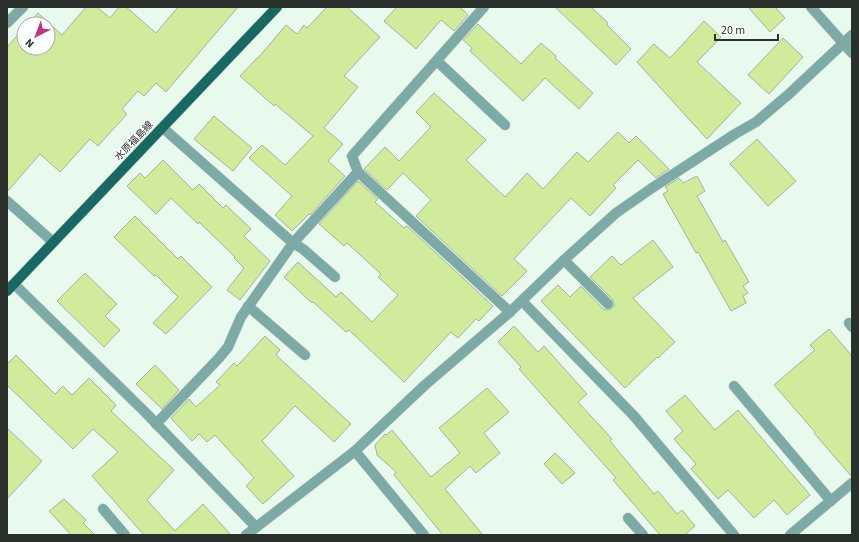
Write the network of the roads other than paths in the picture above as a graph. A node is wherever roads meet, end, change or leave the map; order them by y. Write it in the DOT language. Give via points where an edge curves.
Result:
graph roads {
  1 [pos="23,7"];
  2 [pos="277,7"];
  3 [pos="484,7"];
  4 [pos="811,7"];
  5 [pos="7,23"];
  6 [pos="852,35"];
  7 [pos="844,43"];
  8 [pos="852,53"];
  9 [pos="437,61"];
  10 [pos="505,125"];
  11 [pos="163,128"];
  12 [pos="358,172"];
  13 [pos="7,201"];
  14 [pos="53,242"];
  15 [pos="293,243"];
  16 [pos="564,260"];
  17 [pos="335,277"];
  18 [pos="10,287"];
  19 [pos="522,300"];
  20 [pos="608,304"];
  21 [pos="248,306"];
  22 [pos="510,312"];
  23 [pos="305,355"];
  24 [pos="734,386"];
  25 [pos="156,424"];
  26 [pos="355,451"];
  27 [pos="852,483"];
  28 [pos="831,501"];
  29 [pos="103,509"];
  30 [pos="628,518"];
  31 [pos="256,527"];
  32 [pos="125,535"];
  33 [pos="246,535"];
  34 [pos="424,535"];
  35 [pos="643,535"];
  36 [pos="734,535"];
  37 [pos="790,535"];
  1 -- 5 [label="street"];
  2 -- 11 [label="main road, 水原福島線"];
  3 -- 9 [label="street"];
  4 -- 7 [label="street"];
  6 -- 7 [label="street"];
  7 -- 8 [label="street"];
  7 -- 16 [label="street" via="756,122 616,213"];
  9 -- 10 [label="street"];
  9 -- 12 [label="street" via="352,156"];
  11 -- 14 [label="main road, 水原福島線"];
  11 -- 15 [label="street"];
  12 -- 15 [label="street"];
  12 -- 22 [label="street"];
  13 -- 14 [label="street"];
  14 -- 18 [label="main road, 水原福島線"];
  15 -- 17 [label="street"];
  15 -- 21 [label="street"];
  16 -- 19 [label="street"];
  16 -- 20 [label="street"];
  18 -- 25 [label="street"];
  19 -- 22 [label="street"];
  19 -- 36 [label="street" via="634,416"];
  21 -- 23 [label="street"];
  21 -- 25 [label="street" via="240,317 228,346 219,358"];
  22 -- 26 [label="street" via="425,385"];
  24 -- 28 [label="street"];
  25 -- 31 [label="street"];
  26 -- 31 [label="street"];
  26 -- 34 [label="street"];
  27 -- 28 [label="street"];
  28 -- 37 [label="street"];
  29 -- 32 [label="street"];
  30 -- 35 [label="street"];
  31 -- 33 [label="street"];
}
